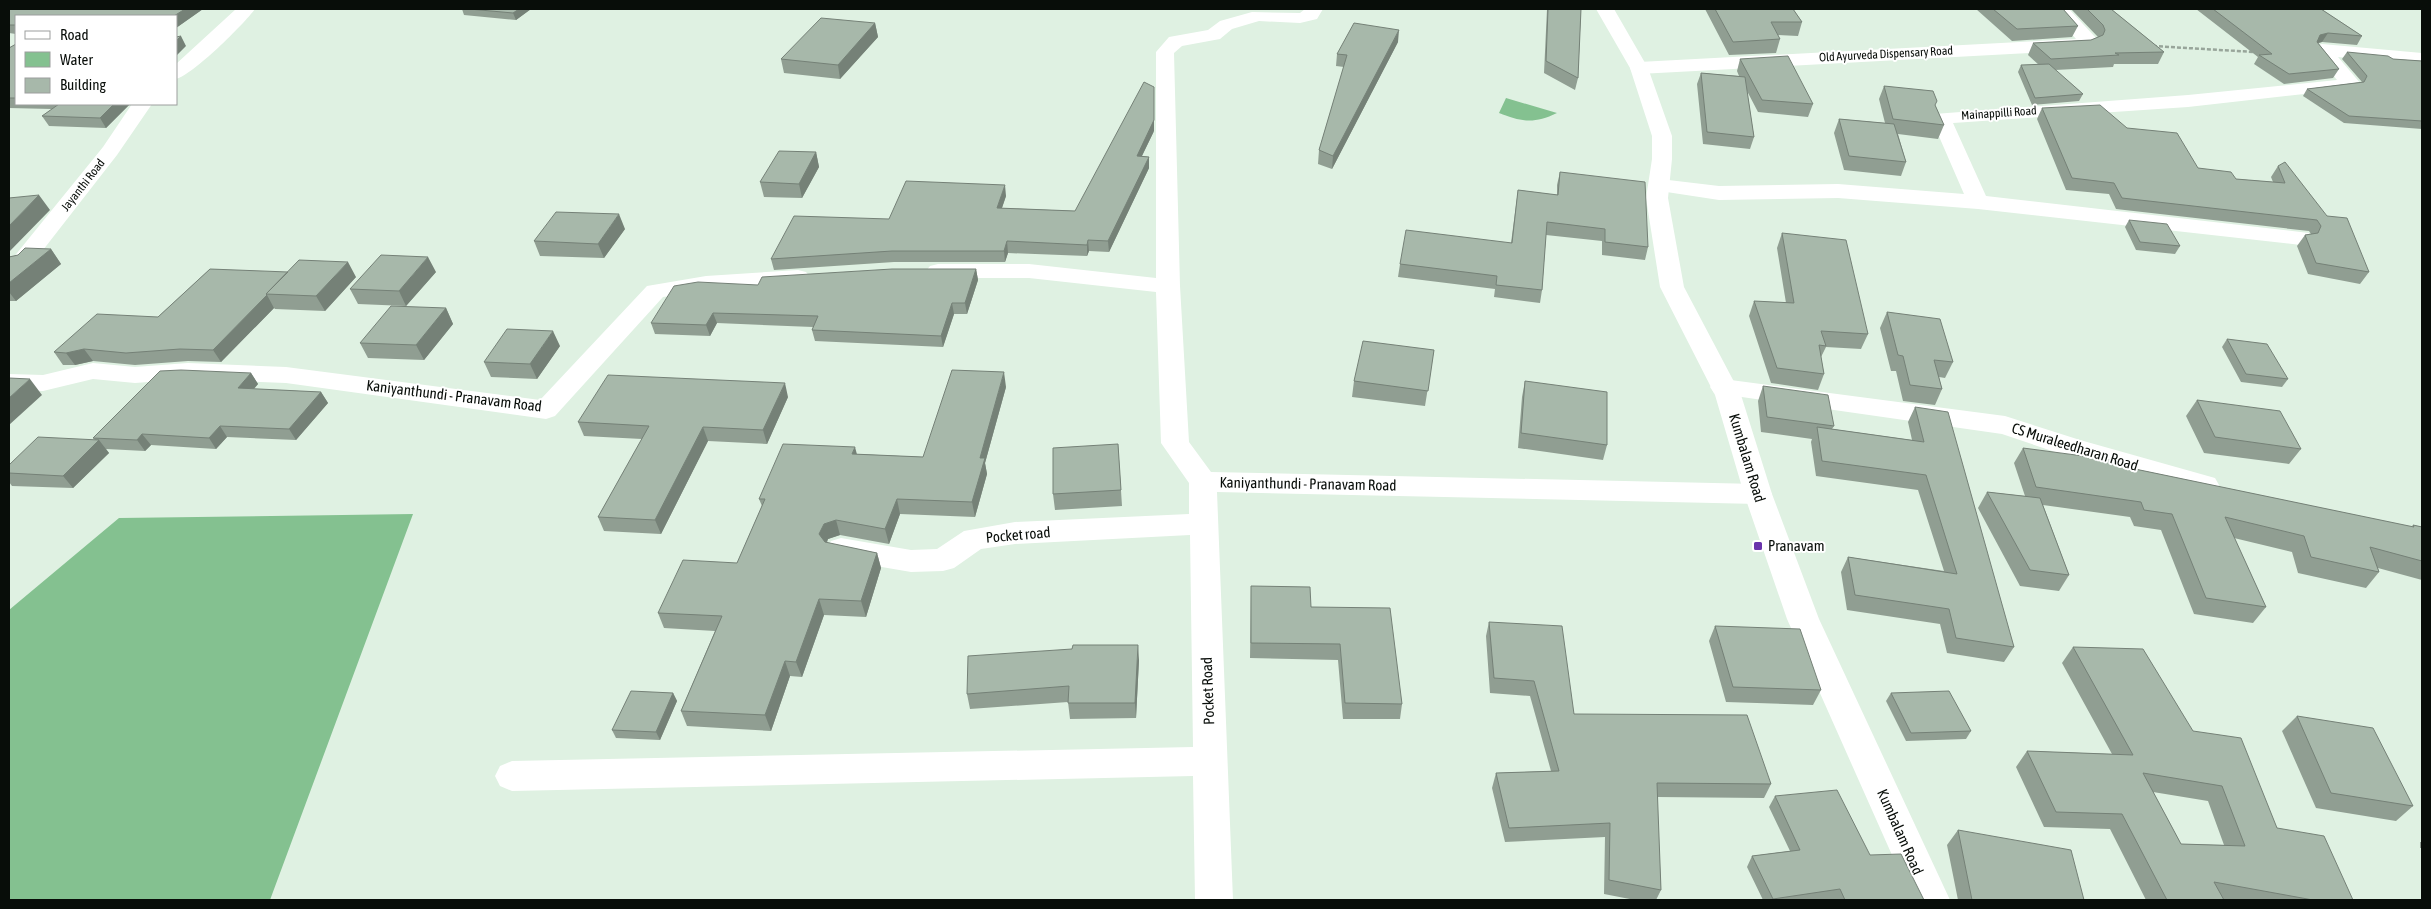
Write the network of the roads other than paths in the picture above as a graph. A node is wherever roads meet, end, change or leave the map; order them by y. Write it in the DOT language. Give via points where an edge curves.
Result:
graph roads {
  1 [pos="246,9"];
  2 [pos="1314,9"];
  3 [pos="1605,9"];
  4 [pos="2060,9"];
  5 [pos="2422,59"];
  6 [pos="1639,68"];
  7 [pos="178,72"];
  8 [pos="141,105"];
  9 [pos="1660,185"];
  10 [pos="1978,202"];
  11 [pos="2301,238"];
  12 [pos="21,263"];
  13 [pos="913,271"];
  14 [pos="825,275"];
  15 [pos="1168,286"];
  16 [pos="9,382"];
  17 [pos="1723,387"];
  18 [pos="1203,482"];
  19 [pos="2231,490"];
  20 [pos="1758,494"];
  21 [pos="1204,524"];
  22 [pos="840,548"];
  23 [pos="1210,761"];
  24 [pos="512,776"];
  25 [pos="1214,900"];
  26 [pos="1931,900"];
  1 -- 7 [label="street"];
  2 -- 15 [label="street, Kaniyanthundi - Pranavam Road" via="1311,15 1300,18 1258,16 1226,25 1214,35 1176,41 1165,52"];
  3 -- 6 [label="street, Kumbalam Road"];
  4 -- 6 [label="street, Old Ayurveda Dispensary Road" via="2089,42"];
  5 -- 10 [label="street, Mainappilli Road" via="2322,50 2351,84 2188,101 1941,118"];
  6 -- 9 [label="street, Kumbalam Road" via="1662,136"];
  8 -- 12 [label="street, Jayanthi Road" via="110,151"];
  9 -- 10 [label="street" via="1719,193 1838,191"];
  9 -- 17 [label="street, Kumbalam Road" via="1657,198 1672,288"];
  10 -- 11 [label="street"];
  13 -- 15 [label="street" via="1029,271"];
  14 -- 16 [label="street, Kaniyanthundi - Pranavam Road" via="706,283 655,291 546,410 286,375 188,371 136,375 93,371 43,383"];
  15 -- 18 [label="street, Kaniyanthundi - Pranavam Road" via="1175,444"];
  17 -- 19 [label="street, CS Muraleedharan Road" via="2005,425 2183,480"];
  17 -- 20 [label="street, Kumbalam Road"];
  18 -- 20 [label="street, Kaniyanthundi - Pranavam Road"];
  18 -- 21 [label="street, Pocket Road"];
  20 -- 26 [label="street, Kumbalam Road" via="1803,619"];
  21 -- 22 [label="street, Pocket road" via="1015,533 974,539 943,560 911,561"];
  21 -- 23 [label="street, Pocket Road"];
  23 -- 24 [label="street"];
  23 -- 25 [label="street, Pocket Road"];
}
